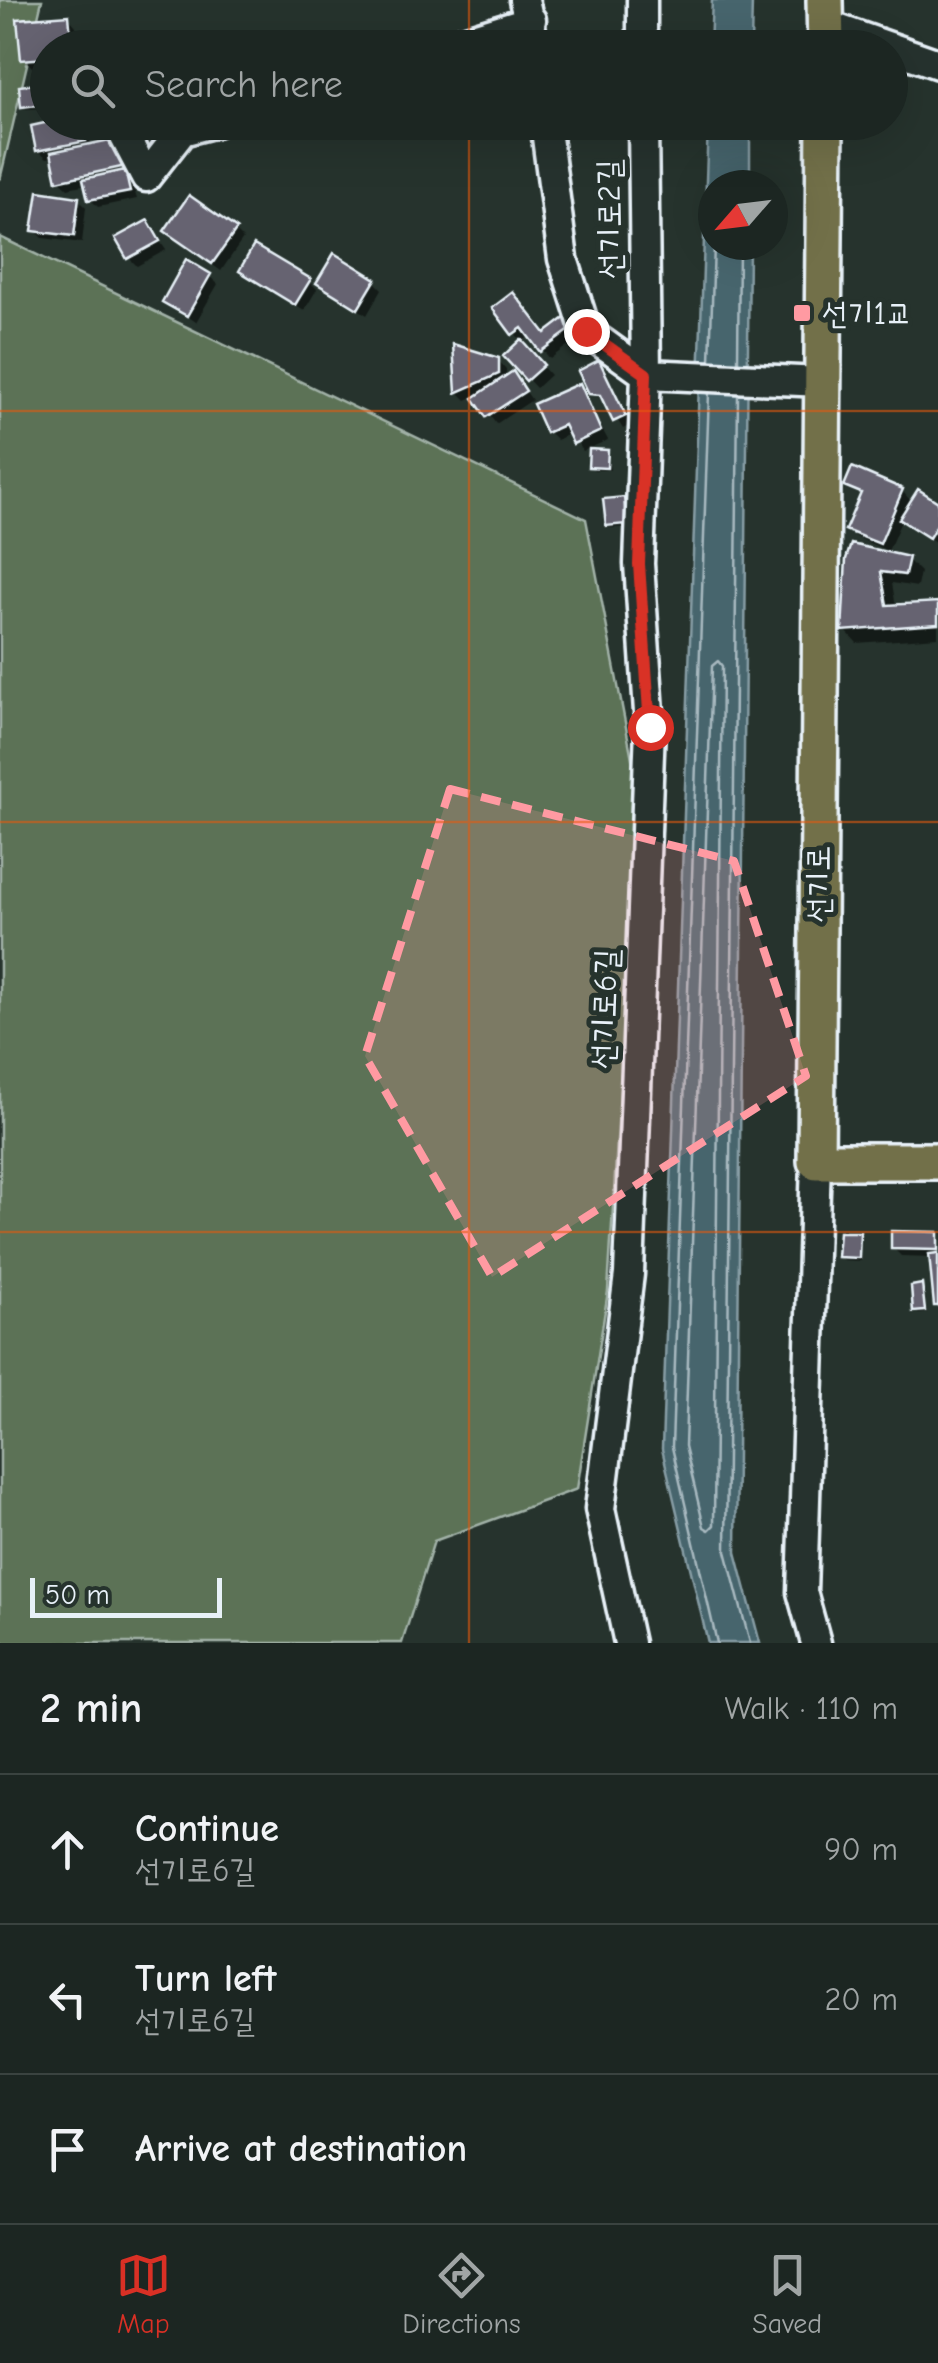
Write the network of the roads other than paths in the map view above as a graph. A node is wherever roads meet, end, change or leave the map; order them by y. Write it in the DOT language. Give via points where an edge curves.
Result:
graph roads {
  1 [pos="642,0"];
  2 [pos="530,22"];
  3 [pos="502,30"];
  4 [pos="642,30"];
  5 [pos="908,53"];
  6 [pos="938,64"];
  7 [pos="126,140"];
  8 [pos="175,140"];
  9 [pos="547,140"];
  10 [pos="643,140"];
  11 [pos="825,140"];
  12 [pos="646,374"];
  13 [pos="822,382"];
  14 [pos="816,1160"];
  15 [pos="938,1161"];
  16 [pos="629,1643"];
  17 [pos="816,1643"];
  1 -- 4 [label="street"];
  2 -- 3 [label="street"];
  5 -- 6 [label="street"];
  7 -- 8 [label="street" via="146,177"];
  9 -- 12 [label="street" via="563,259 586,331"];
  10 -- 12 [label="street, 선기로2길"];
  11 -- 13 [label="main road, 선기로"];
  12 -- 13 [label="street"];
  12 -- 16 [label="street, 선기로6길" via="639,564 650,727 630,1235 600,1510"];
  13 -- 14 [label="main road, 선기로"];
  14 -- 15 [label="main road"];
  14 -- 17 [label="street, 선기로" via="802,1592"];
}
